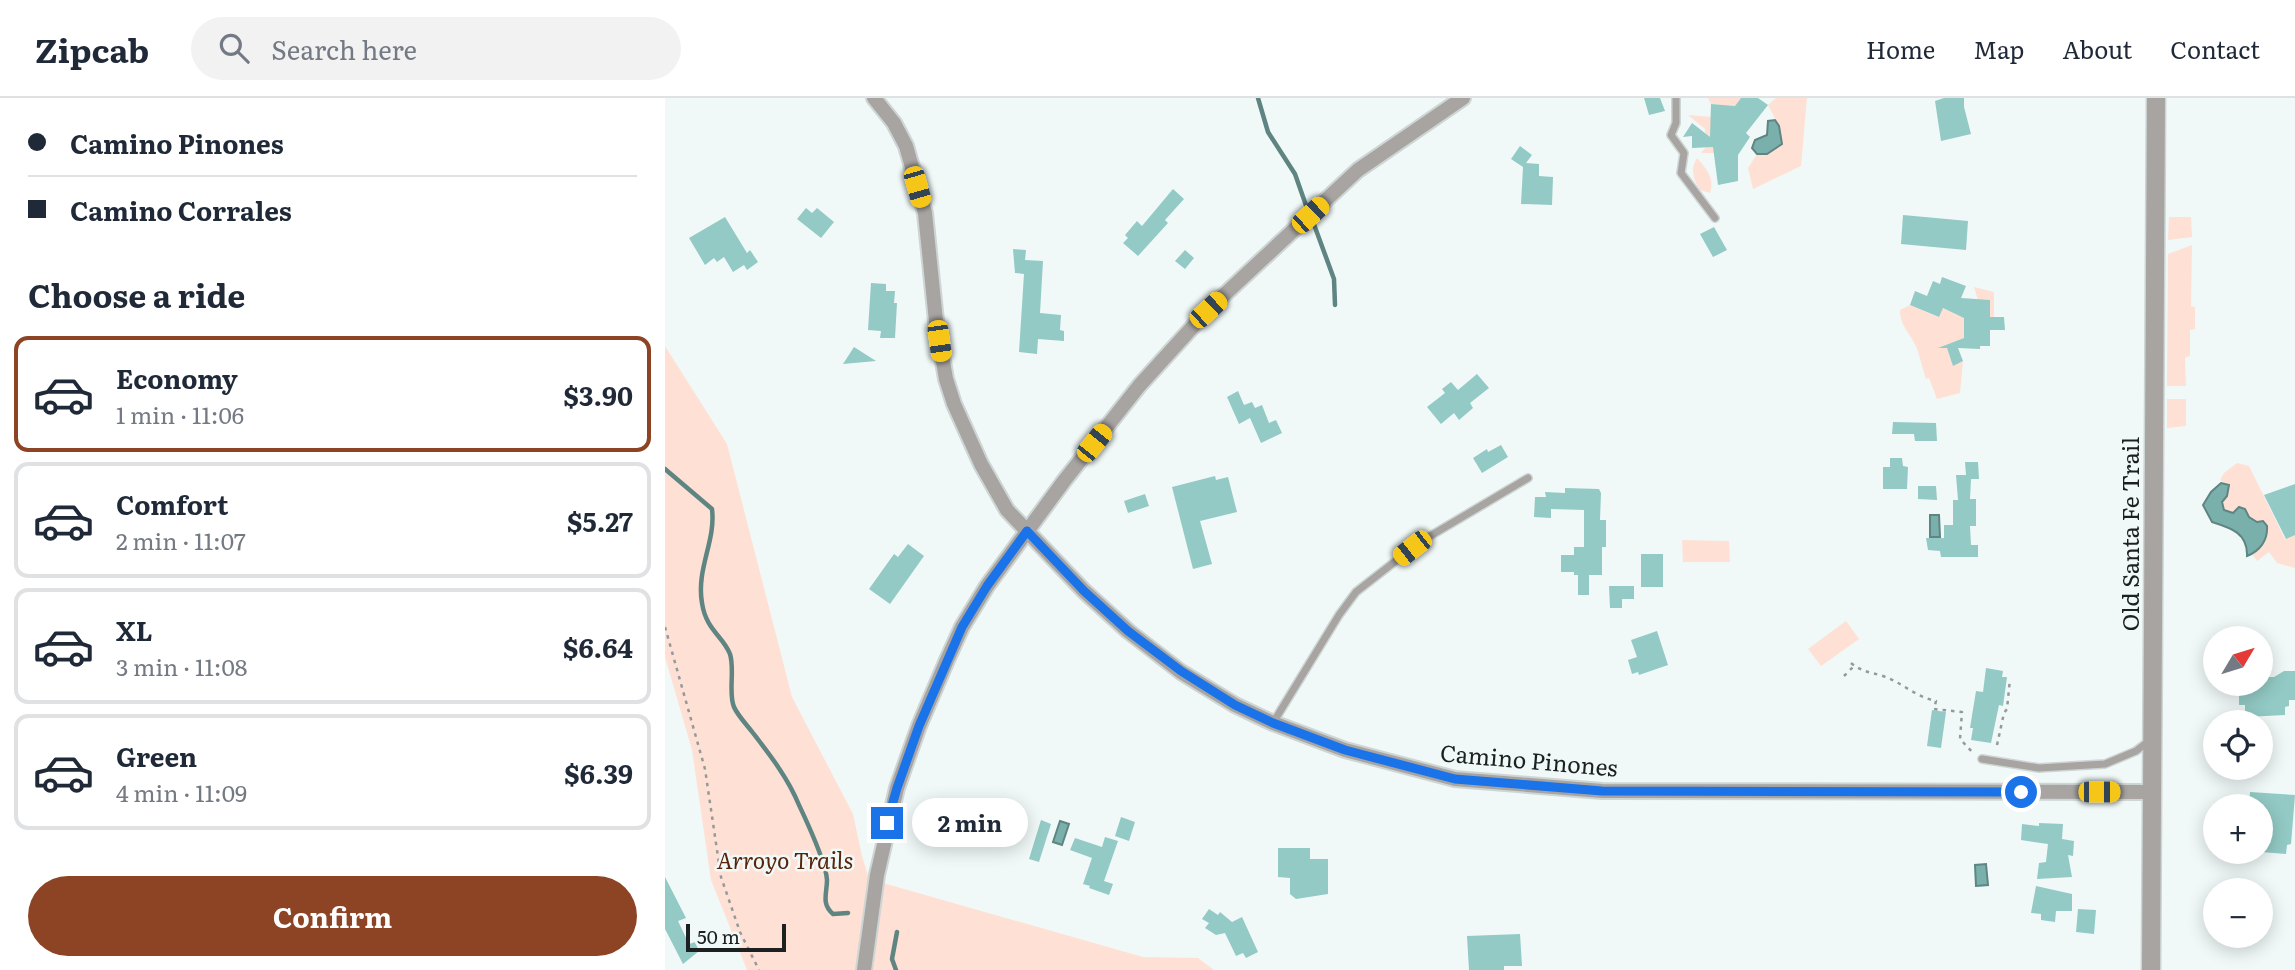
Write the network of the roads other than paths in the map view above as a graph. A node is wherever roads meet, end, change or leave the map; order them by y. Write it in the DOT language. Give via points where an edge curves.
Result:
graph roads {
  1 [pos="874,98"];
  2 [pos="1463,98"];
  3 [pos="1675,98"];
  4 [pos="2156,98"];
  5 [pos="1715,218"];
  6 [pos="1528,478"];
  7 [pos="1027,531"];
  8 [pos="1273,723"];
  9 [pos="2153,739"];
  10 [pos="1982,759"];
  11 [pos="2151,792"];
  12 [pos="864,970"];
  13 [pos="2151,970"];
  1 -- 7 [label="street, Camino Pinones" via="906,146 925,213 941,360 954,404 1007,510"];
  2 -- 7 [label="street" via="1358,170 1208,310 1139,386"];
  3 -- 5 [label="lane" via="1676,123 1671,135 1684,153 1681,173"];
  4 -- 9 [label="street, Old Santa Fe Trail"];
  6 -- 8 [label="lane" via="1420,542 1356,592"];
  7 -- 8 [label="street, Camino Pinones" via="1128,631 1181,671"];
  7 -- 12 [label="street" via="962,627 919,726 887,823"];
  8 -- 11 [label="street, Camino Pinones" via="1345,750 1455,779 1561,788"];
  9 -- 10 [label="lane" via="2105,764 2039,768"];
  9 -- 11 [label="street, Old Santa Fe Trail"];
  11 -- 13 [label="street, Old Santa Fe Trail"];
}
